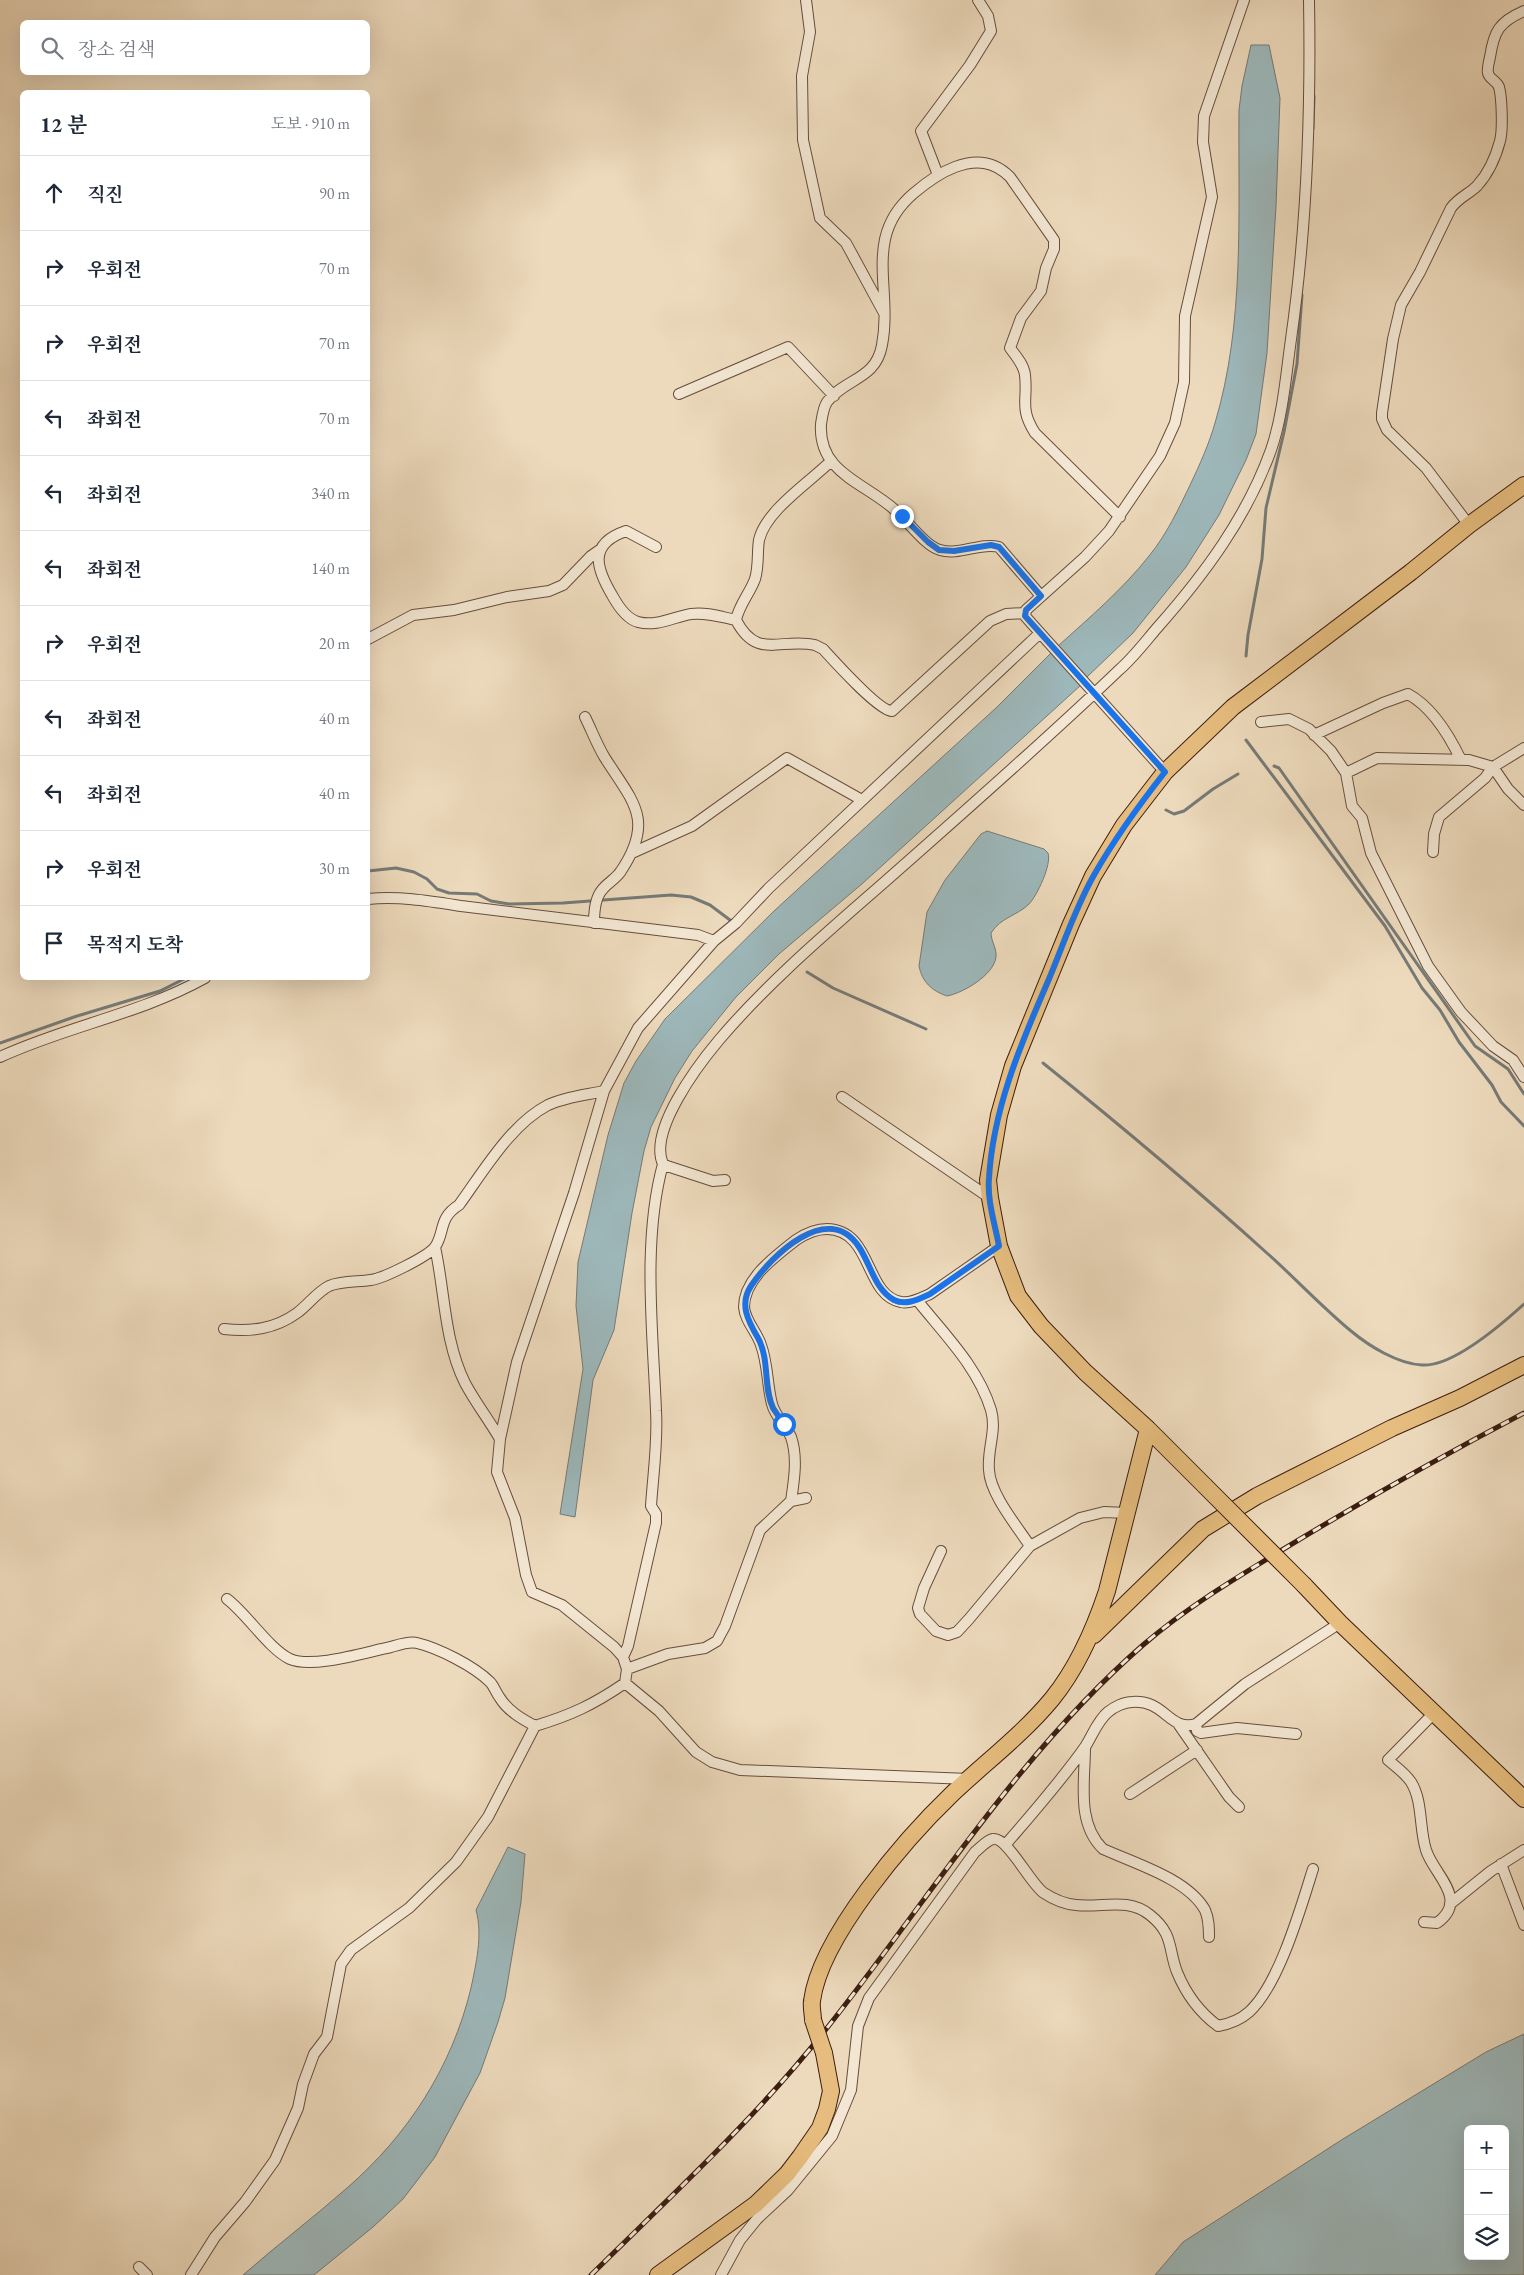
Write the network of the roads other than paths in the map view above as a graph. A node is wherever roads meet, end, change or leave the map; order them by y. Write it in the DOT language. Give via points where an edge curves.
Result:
graph roads {
  1 [pos="806,0"];
  2 [pos="978,0"];
  3 [pos="1244,0"];
  4 [pos="1309,0"];
  5 [pos="1524,11"];
  6 [pos="938,175"];
  7 [pos="886,316"];
  8 [pos="679,394"];
  9 [pos="834,396"];
  10 [pos="831,461"];
  11 [pos="1524,485"];
  12 [pos="1120,517"];
  13 [pos="1469,525"];
  14 [pos="656,547"];
  15 [pos="602,548"];
  16 [pos="1041,596"];
  17 [pos="1025,613"];
  18 [pos="736,620"];
  19 [pos="1040,633"];
  20 [pos="370,638"];
  21 [pos="1093,691"];
  22 [pos="585,717"];
  23 [pos="1261,722"];
  24 [pos="1314,735"];
  25 [pos="1524,748"];
  26 [pos="1461,760"];
  27 [pos="1493,767"];
  28 [pos="1165,772"];
  29 [pos="1346,773"];
  30 [pos="862,800"];
  31 [pos="1524,805"];
  32 [pos="1434,852"];
  33 [pos="632,853"];
  34 [pos="370,899"];
  35 [pos="594,923"];
  36 [pos="714,941"];
  37 [pos="201,980"];
  38 [pos="0,1057"];
  39 [pos="1524,1077"];
  40 [pos="604,1090"];
  41 [pos="842,1097"];
  42 [pos="663,1164"];
  43 [pos="725,1180"];
  44 [pos="990,1198"];
  45 [pos="999,1246"];
  46 [pos="435,1247"];
  47 [pos="917,1300"];
  48 [pos="224,1329"];
  49 [pos="1524,1365"];
  50 [pos="1148,1429"];
  51 [pos="500,1439"];
  52 [pos="806,1498"];
  53 [pos="790,1501"];
  54 [pos="1127,1513"];
  55 [pos="1030,1546"];
  56 [pos="940,1551"];
  57 [pos="227,1598"];
  58 [pos="1340,1622"];
  59 [pos="1087,1642"];
  60 [pos="623,1658"];
  61 [pos="627,1669"];
  62 [pos="625,1683"];
  63 [pos="1434,1713"];
  64 [pos="1196,1724"];
  65 [pos="1179,1725"];
  66 [pos="535,1726"];
  67 [pos="1296,1734"];
  68 [pos="1085,1747"];
  69 [pos="1197,1750"];
  70 [pos="970,1779"];
  71 [pos="1130,1794"];
  72 [pos="1524,1799"];
  73 [pos="1239,1807"];
  74 [pos="1006,1844"];
  75 [pos="1524,1850"];
  76 [pos="1501,1864"];
  77 [pos="1314,1869"];
  78 [pos="1450,1904"];
  79 [pos="1424,1922"];
  80 [pos="1524,1925"];
  81 [pos="1209,1937"];
  82 [pos="826,2132"];
  83 [pos="139,2266"];
  84 [pos="147,2275"];
  85 [pos="192,2275"];
  86 [pos="658,2275"];
  87 [pos="721,2275"];
  1 -- 7 [label="street" via="810,32 802,76 803,140 820,218 846,243"];
  2 -- 6 [label="street" via="988,16 992,31 922,131"];
  3 -- 12 [label="street" via="1204,116 1203,142 1212,197 1185,316 1185,365 1179,408 1169,440"];
  4 -- 21 [label="street" via="1310,109 1297,297 1272,448 1254,490 1197,583 1123,667"];
  5 -- 13 [label="street" via="1505,21 1493,40 1488,72 1500,89 1502,128 1496,154 1477,186 1451,208 1401,305 1382,413 1387,430 1426,468"];
  6 -- 7 [label="street" via="901,206 886,230 882,246"];
  6 -- 12 [label="street" via="968,162 979,161 1002,168 1054,240 1041,291 1021,318 1010,348 1025,376 1026,420"];
  7 -- 9 [label="street" via="882,346 872,368"];
  8 -- 9 [label="street" via="788,347"];
  9 -- 10 [label="street" via="826,403 820,438"];
  10 -- 16 [label="street" via="847,478 882,499 939,550 999,547"];
  10 -- 18 [label="street" via="768,521 759,541 757,574"];
  11 -- 13 [label="main road"];
  12 -- 16 [label="street" via="1099,543"];
  13 -- 28 [label="main road" via="1233,707"];
  14 -- 15 [label="street" via="626,531"];
  15 -- 18 [label="street" via="598,563 600,574 614,600 631,619 658,623 705,613"];
  15 -- 20 [label="street" via="563,585 549,591 413,615"];
  16 -- 17 [label="street"];
  17 -- 18 [label="street" via="1006,614 990,621 892,711 873,700 823,649 810,644 761,646 748,638"];
  17 -- 19 [label="street"];
  19 -- 21 [label="street"];
  19 -- 30 [label="street"];
  21 -- 28 [label="street"];
  21 -- 42 [label="street" via="795,962 719,1040 674,1106 661,1136"];
  22 -- 33 [label="street" via="598,748 638,811"];
  23 -- 24 [label="street" via="1289,719"];
  24 -- 26 [label="street" via="1383,702 1408,694 1419,699 1430,712"];
  24 -- 29 [label="street" via="1331,751"];
  25 -- 27 [label="street"];
  26 -- 27 [label="street"];
  26 -- 29 [label="street" via="1377,758"];
  27 -- 31 [label="street"];
  27 -- 32 [label="street" via="1485,778 1439,817 1434,834"];
  28 -- 44 [label="main road" via="1124,825 1093,876 1028,1027 1000,1115 988,1180"];
  29 -- 39 [label="street" via="1352,806 1362,818 1371,853 1428,966 1461,1012 1493,1046 1512,1060"];
  30 -- 33 [label="street" via="787,758 692,826"];
  30 -- 36 [label="street"];
  33 -- 35 [label="street" via="619,874 601,890"];
  34 -- 35 [label="street" via="400,897"];
  35 -- 36 [label="street" via="698,934"];
  36 -- 40 [label="street" via="638,1028"];
  37 -- 38 [label="street" via="146,1005 27,1044"];
  40 -- 46 [label="street" via="550,1104 531,1115 514,1131 459,1205 451,1210"];
  40 -- 51 [label="street" via="574,1193 516,1362"];
  41 -- 44 [label="street"];
  42 -- 43 [label="street" via="713,1181"];
  42 -- 60 [label="street" via="653,1212 652,1239 656,1412 651,1506 656,1514 656,1524"];
  44 -- 45 [label="main road"];
  45 -- 47 [label="street"];
  45 -- 50 [label="main road" via="1018,1296 1028,1310 1085,1372"];
  46 -- 48 [label="street" via="392,1274 330,1286 297,1313 272,1326 244,1331"];
  46 -- 51 [label="street" via="453,1350 465,1382"];
  47 -- 53 [label="street" via="903,1303 886,1294 849,1236 839,1230 824,1229 805,1234 763,1268 748,1290 744,1306 747,1318 761,1344 773,1407 791,1438 794,1452 794,1483"];
  47 -- 55 [label="street" via="959,1351 986,1396 994,1426 988,1469 992,1486"];
  49 -- 59 [label="main road" via="1257,1496 1203,1529"];
  50 -- 54 [label="main road"];
  50 -- 58 [label="main road, bridge"];
  51 -- 60 [label="street" via="498,1472 515,1518 532,1592 562,1605 580,1618"];
  52 -- 53 [label="street"];
  53 -- 61 [label="street" via="760,1530 717,1641 705,1648 668,1654"];
  54 -- 55 [label="street" via="1104,1512 1080,1518"];
  54 -- 59 [label="main road" via="1107,1591"];
  55 -- 56 [label="street" via="969,1619 957,1632 948,1635 936,1631 918,1608"];
  57 -- 66 [label="street" via="290,1659 306,1662 332,1660 415,1642 436,1650 477,1671 492,1683 501,1700 519,1718"];
  58 -- 63 [label="main road"];
  58 -- 64 [label="street" via="1245,1684"];
  59 -- 70 [label="main road" via="1051,1699"];
  60 -- 61 [label="street"];
  61 -- 62 [label="street"];
  62 -- 66 [label="street" via="571,1715"];
  62 -- 70 [label="street" via="659,1710 696,1752 712,1762 740,1770"];
  63 -- 72 [label="main road"];
  63 -- 78 [label="street" via="1388,1760 1410,1781 1417,1796 1425,1848 1430,1862 1445,1880"];
  64 -- 65 [label="street"];
  64 -- 67 [label="street" via="1197,1731 1201,1733 1237,1728"];
  65 -- 68 [label="street" via="1156,1705 1144,1701 1130,1702 1106,1713"];
  65 -- 69 [label="street"];
  66 -- 85 [label="street" via="488,1817 456,1862 409,1908 352,1950 341,1964 327,2037 314,2054 298,2108 275,2160 215,2237"];
  68 -- 74 [label="street"];
  68 -- 81 [label="street" via="1085,1809 1090,1833 1103,1849 1185,1889 1205,1910"];
  69 -- 71 [label="street"];
  69 -- 73 [label="street"];
  70 -- 82 [label="main road, bridge" via="935,1811 874,1883 835,1938 818,1976 812,2002 813,2020 831,2090"];
  74 -- 77 [label="street" via="1033,1884 1057,1900 1078,1906 1127,1904 1150,1915 1170,1942 1176,1970 1190,1998 1218,2026 1249,2012 1269,1986"];
  74 -- 82 [label="street" via="994,1839 975,1852 869,1998 858,2026 852,2090"];
  75 -- 76 [label="street"];
  76 -- 78 [label="street"];
  76 -- 80 [label="street"];
  78 -- 79 [label="street" via="1437,1923"];
  82 -- 86 [label="main road" via="770,2191"];
  82 -- 87 [label="street" via="788,2190 740,2240"];
  83 -- 84 [label="street"];
}
